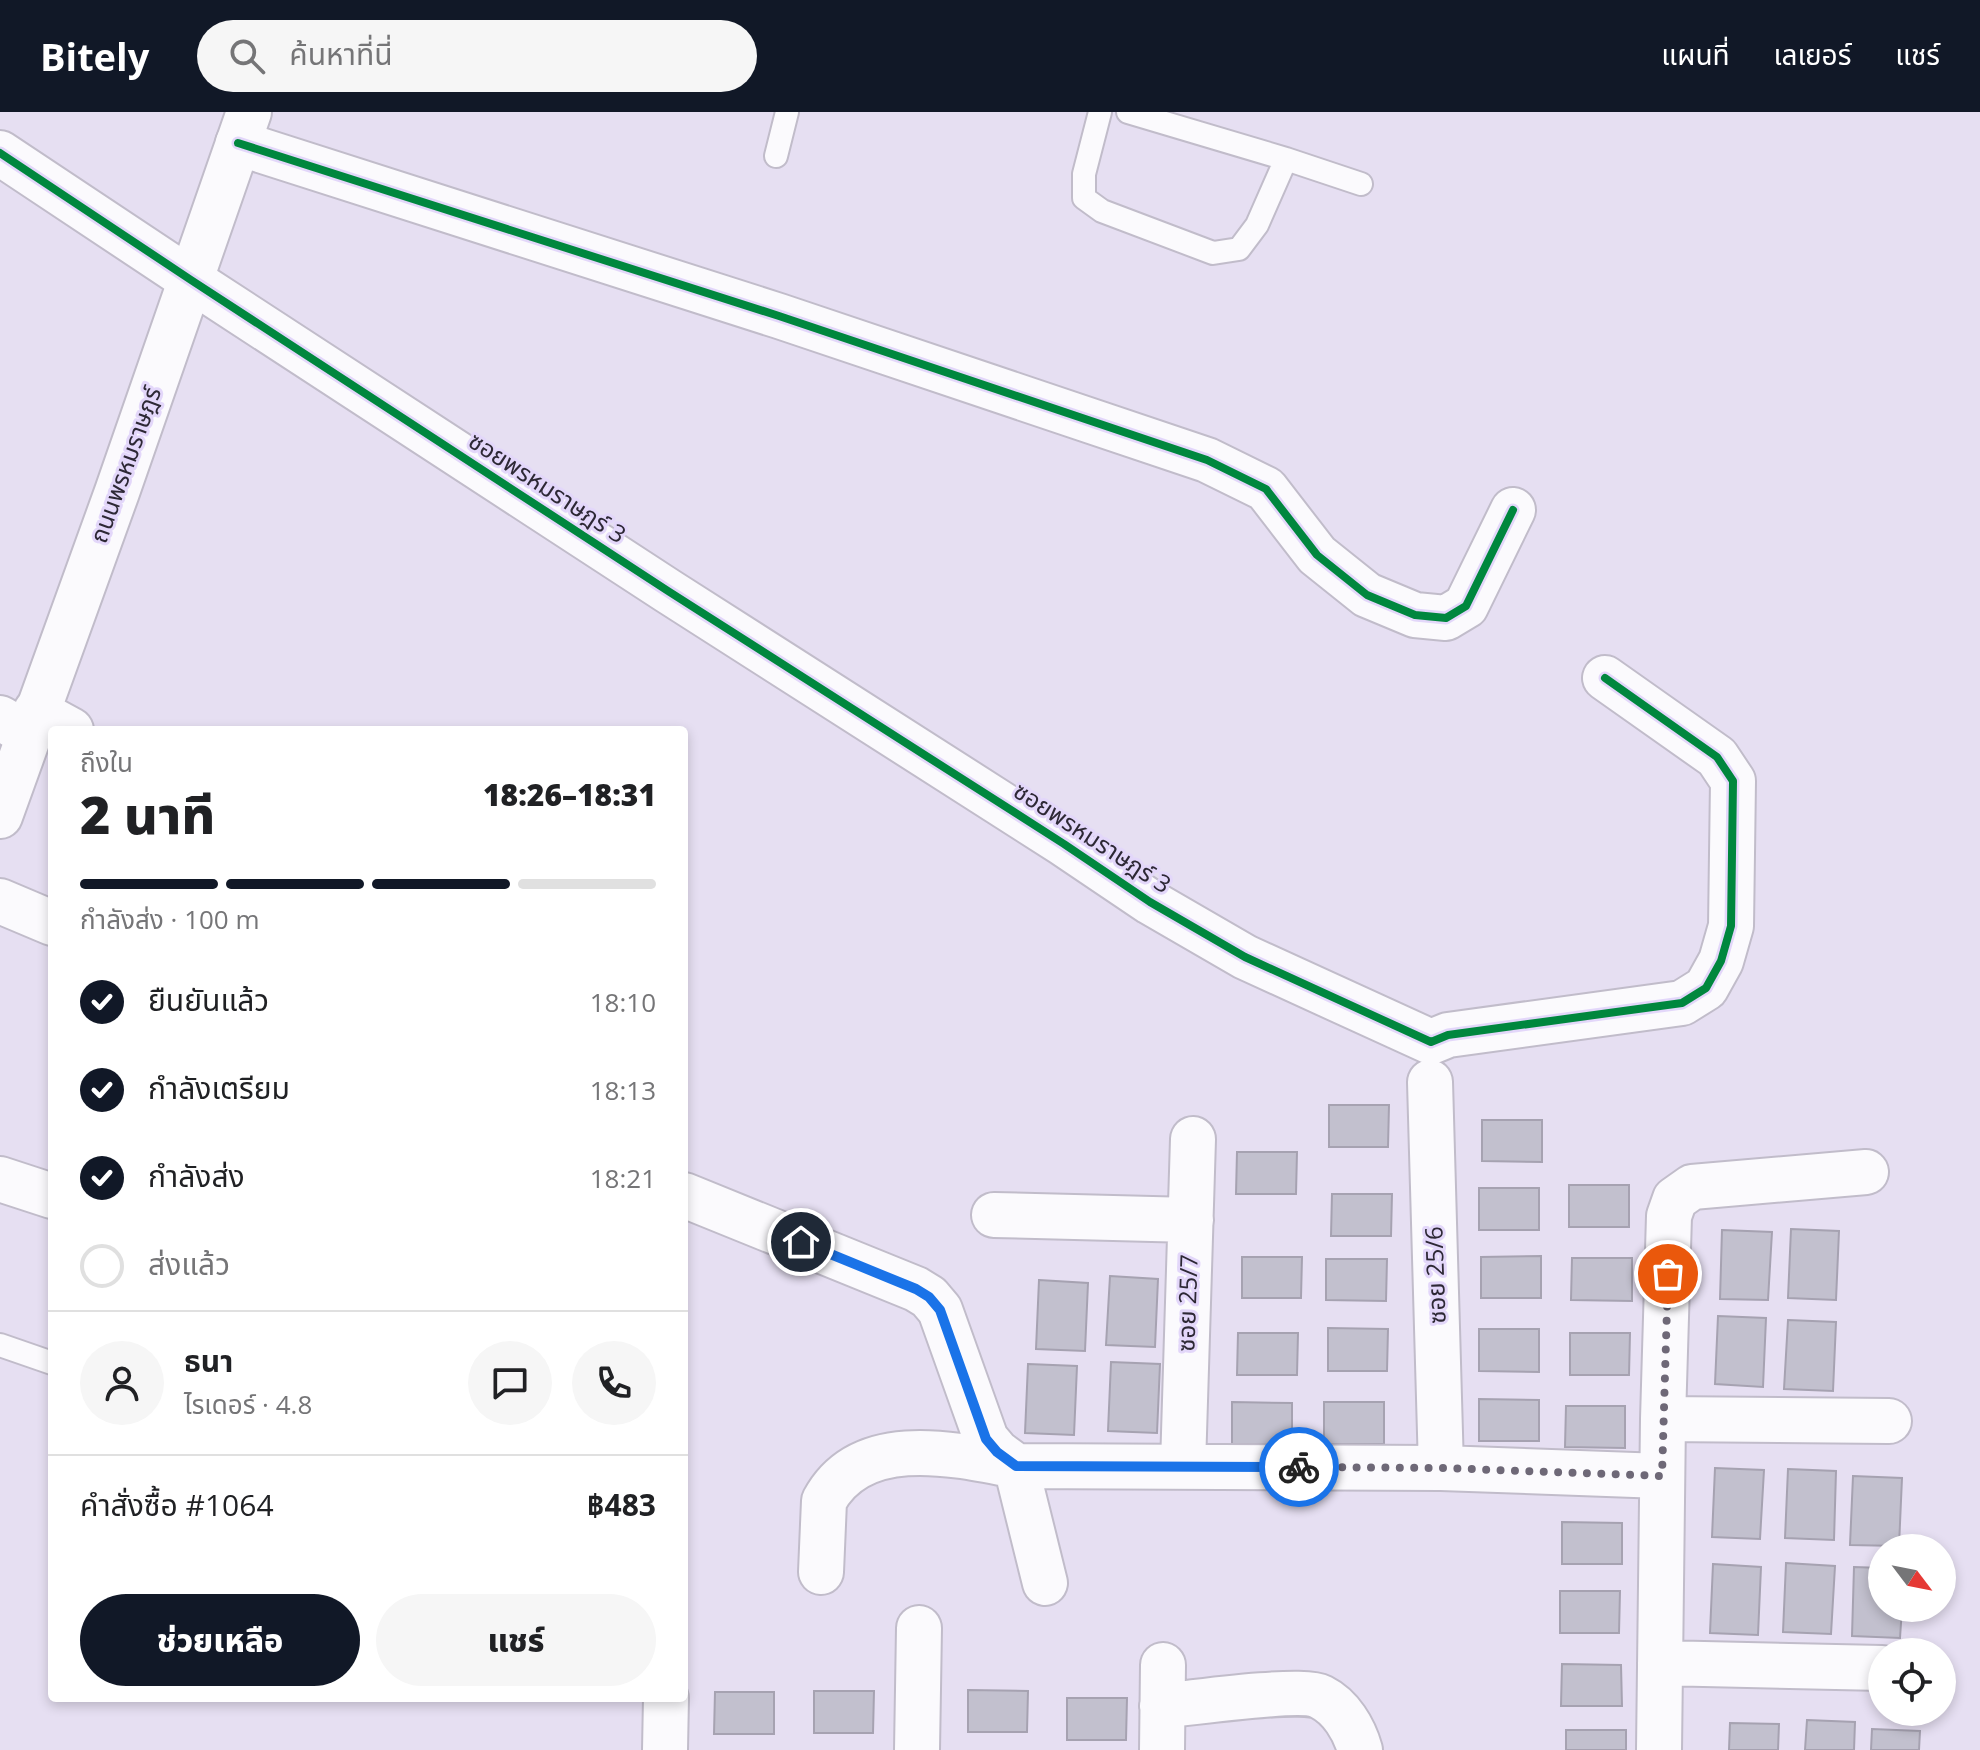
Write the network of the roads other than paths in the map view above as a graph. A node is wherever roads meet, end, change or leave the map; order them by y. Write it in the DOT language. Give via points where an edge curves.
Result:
graph roads {
  1 [pos="787,112"];
  2 [pos="1100,112"];
  3 [pos="1128,112"];
  4 [pos="243,127"];
  5 [pos="0,153"];
  6 [pos="776,156"];
  7 [pos="1286,159"];
  8 [pos="1361,184"];
  9 [pos="191,280"];
  10 [pos="1513,510"];
  11 [pos="1605,678"];
  12 [pos="34,723"];
  13 [pos="0,816"];
  14 [pos="0,901"];
  15 [pos="48,921"];
  16 [pos="1430,1082"];
  17 [pos="1193,1139"];
  18 [pos="1866,1172"];
  19 [pos="0,1179"];
  20 [pos="48,1195"];
  21 [pos="688,1197"];
  22 [pos="994,1215"];
  23 [pos="1191,1220"];
  24 [pos="0,1345"];
  25 [pos="48,1362"];
  26 [pos="1663,1419"];
  27 [pos="1889,1421"];
  28 [pos="1016,1466"];
  29 [pos="1183,1466"];
  30 [pos="1441,1468"];
  31 [pos="1662,1476"];
  32 [pos="821,1572"];
  33 [pos="1045,1583"];
  34 [pos="919,1628"];
  35 [pos="1660,1663"];
  36 [pos="1868,1668"];
  37 [pos="666,1702"];
  38 [pos="665,1750"];
  39 [pos="917,1750"];
  40 [pos="1162,1750"];
  41 [pos="1360,1750"];
  42 [pos="1659,1750"];
  1 -- 6 [label="lane"];
  2 -- 7 [label="lane" via="1084,174 1084,198 1102,211 1213,253 1239,249 1257,225"];
  3 -- 7 [label="lane"];
  4 -- 9 [label="street, ถนนพรหมราษฎร์"];
  4 -- 10 [label="street" via="1207,460 1266,489 1317,555 1367,595 1415,615 1446,618 1466,606"];
  5 -- 9 [label="street, ซอยพรหมราษฎร์ 3"];
  7 -- 8 [label="lane"];
  9 -- 11 [label="street, ซอยพรหมราษฎร์ 3" via="1150,902 1245,957 1431,1042 1448,1035 1682,1003 1706,988 1721,961 1731,926 1733,781 1717,757"];
  9 -- 12 [label="street, ถนนพรหมราษฎร์"];
  12 -- 13 [label="street, ถนนพรหมราษฎร์"];
  14 -- 15 [label="street"];
  16 -- 30 [label="street, ซอย 25/6"];
  17 -- 23 [label="street, ซอย 25/7"];
  18 -- 26 [label="street" via="1692,1187 1675,1199 1669,1216"];
  19 -- 20 [label="street"];
  21 -- 28 [label="street" via="929,1297 940,1310 986,1439"];
  22 -- 23 [label="street"];
  23 -- 29 [label="street, ซอย 25/7"];
  24 -- 25 [label="lane"];
  26 -- 27 [label="street"];
  26 -- 31 [label="street"];
  28 -- 29 [label="street"];
  28 -- 32 [label="street" via="931,1452 880,1458 856,1468 824,1501"];
  28 -- 33 [label="street"];
  29 -- 30 [label="street"];
  30 -- 31 [label="street"];
  31 -- 35 [label="street"];
  34 -- 39 [label="street"];
  35 -- 36 [label="street"];
  35 -- 42 [label="street"];
  37 -- 38 [label="street"];
  40 -- 41 [label="street" via="1162,1686 1319,1695 1341,1711"];
}
